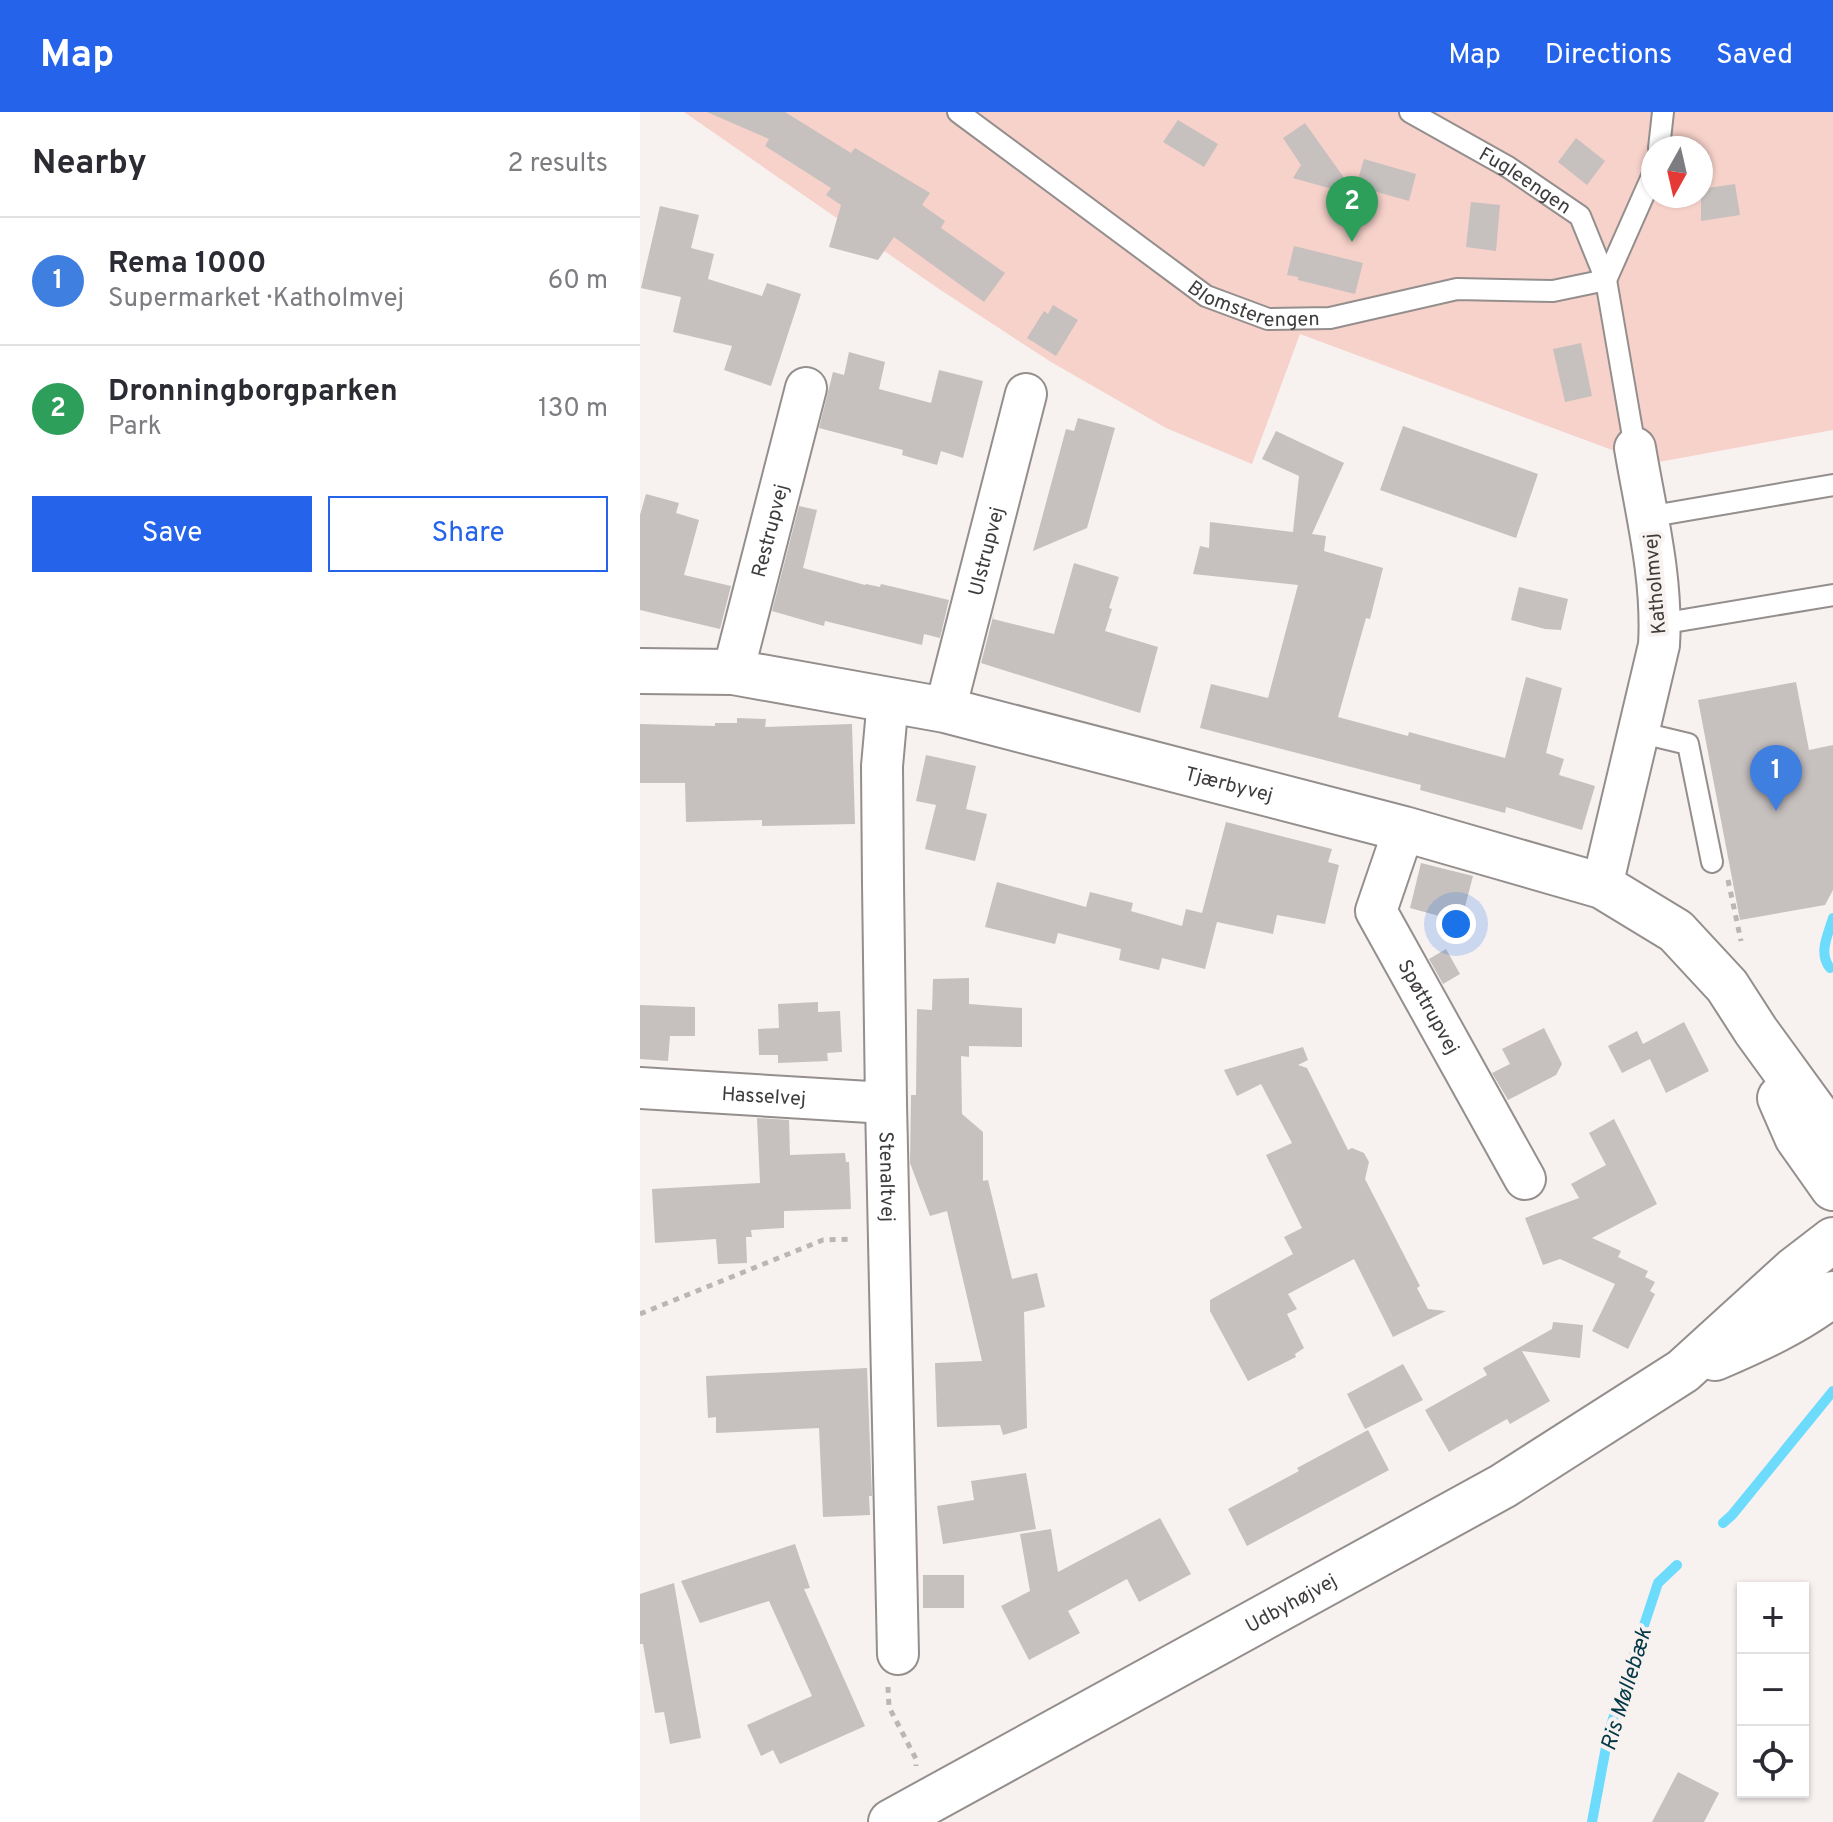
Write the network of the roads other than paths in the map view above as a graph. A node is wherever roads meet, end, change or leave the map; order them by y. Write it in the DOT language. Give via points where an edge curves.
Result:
graph roads {
  1 [pos="958,112"];
  2 [pos="1410,112"];
  3 [pos="1663,112"];
  4 [pos="1660,136"];
  5 [pos="1641,201"];
  6 [pos="1606,280"];
  7 [pos="806,388"];
  8 [pos="1026,394"];
  9 [pos="1635,448"];
  10 [pos="1833,485"];
  11 [pos="1647,517"];
  12 [pos="1833,595"];
  13 [pos="1660,624"];
  14 [pos="640,671"];
  15 [pos="733,672"];
  16 [pos="888,699"];
  17 [pos="945,710"];
  18 [pos="1638,732"];
  19 [pos="1404,829"];
  20 [pos="1712,862"];
  21 [pos="1602,886"];
  22 [pos="640,1088"];
  23 [pos="886,1103"];
  24 [pos="1821,1125"];
  25 [pos="1525,1179"];
  26 [pos="1833,1188"];
  27 [pos="1833,1240"];
  28 [pos="1833,1294"];
  29 [pos="1683,1371"];
  30 [pos="898,1654"];
  31 [pos="904,1814"];
  1 -- 6 [label="lane, Blomsterengen" via="1206,296 1268,319 1330,318 1457,289 1553,291"];
  2 -- 6 [label="lane, Fugleengen" via="1508,167 1580,216"];
  3 -- 4 [label="lane"];
  5 -- 6 [label="lane"];
  6 -- 9 [label="lane, Katholmvej"];
  7 -- 15 [label="street, Restrupvej"];
  8 -- 17 [label="street, Ulstrupvej"];
  9 -- 11 [label="street, Katholmvej"];
  10 -- 11 [label="lane"];
  11 -- 13 [label="street, Katholmvej"];
  12 -- 13 [label="lane"];
  13 -- 18 [label="street, Katholmvej"];
  14 -- 15 [label="street, Tjærbyvej"];
  15 -- 16 [label="street, Tjærbyvej"];
  16 -- 17 [label="street, Tjærbyvej"];
  16 -- 23 [label="street, Stenaltvej" via="882,766"];
  17 -- 19 [label="street, Tjærbyvej"];
  18 -- 20 [label="lane" via="1688,744"];
  18 -- 21 [label="street, Katholmvej"];
  19 -- 21 [label="street, Tjærbyvej"];
  19 -- 25 [label="street, Spøttrupvej" via="1376,911"];
  21 -- 24 [label="street, Tjærbyvej" via="1676,931 1727,986"];
  22 -- 23 [label="street, Hasselvej"];
  23 -- 30 [label="street, Stenaltvej"];
  24 -- 26 [label="street, Tjærbyvej"];
  27 -- 29 [label="street, Udbyhøjvej"];
  28 -- 29 [label="street, Udbyhøjvej" via="1771,1334"];
  29 -- 31 [label="street, Udbyhøjvej" via="1503,1486"];
}
